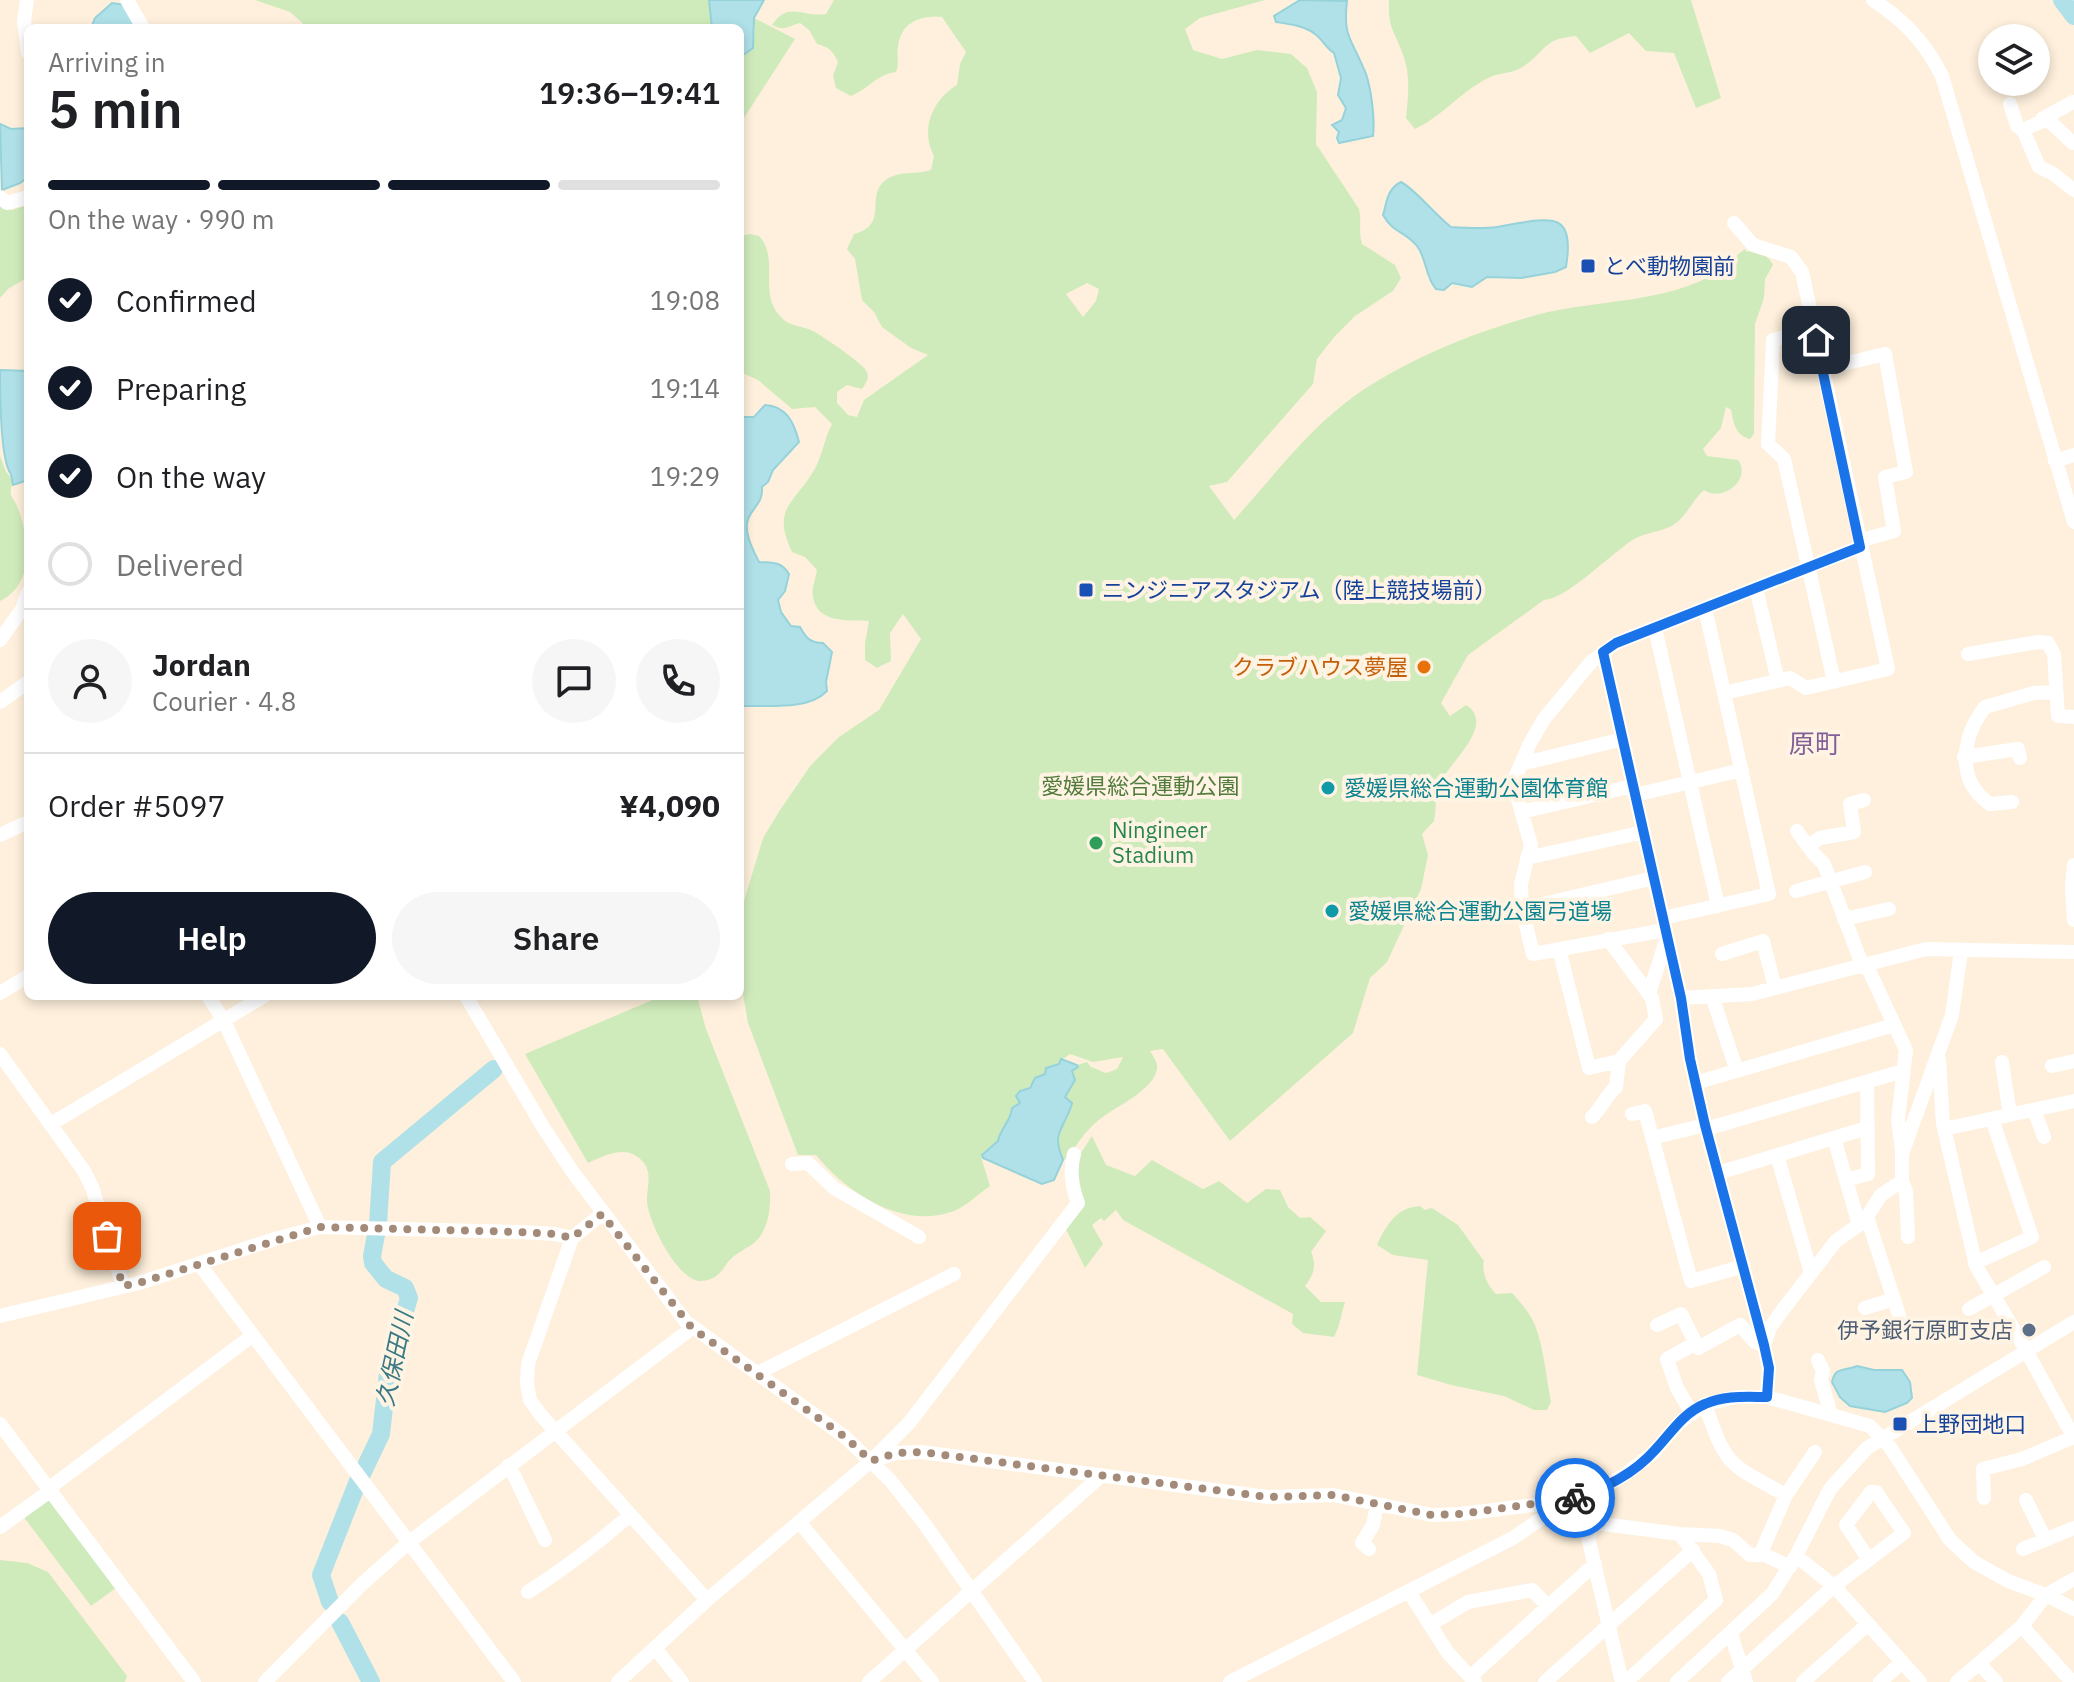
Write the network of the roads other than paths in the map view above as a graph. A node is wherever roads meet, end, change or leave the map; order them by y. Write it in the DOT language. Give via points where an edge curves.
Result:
graph roads {
  1 [pos="27,0"];
  2 [pos="127,0"];
  3 [pos="1876,1"];
  4 [pos="24,24"];
  5 [pos="141,24"];
  6 [pos="2073,102"];
  7 [pos="2010,104"];
  8 [pos="2042,119"];
  9 [pos="2023,130"];
  10 [pos="2073,143"];
  11 [pos="2074,190"];
  12 [pos="0,197"];
  13 [pos="24,198"];
  14 [pos="1734,223"];
  15 [pos="1811,311"];
  16 [pos="1822,369"];
  17 [pos="2074,455"];
  18 [pos="2055,461"];
  19 [pos="2071,499"];
  20 [pos="2074,522"];
  21 [pos="1859,544"];
  22 [pos="1809,567"];
  23 [pos="1756,588"];
  24 [pos="24,603"];
  25 [pos="1705,608"];
  26 [pos="1655,628"];
  27 [pos="0,640"];
  28 [pos="1603,652"];
  29 [pos="1968,654"];
  30 [pos="1778,681"];
  31 [pos="1834,681"];
  32 [pos="24,685"];
  33 [pos="2056,692"];
  34 [pos="1724,693"];
  35 [pos="0,702"];
  36 [pos="2074,717"];
  37 [pos="1623,739"];
  38 [pos="1964,757"];
  39 [pos="2020,758"];
  40 [pos="1521,764"];
  41 [pos="1742,770"];
  42 [pos="1690,782"];
  43 [pos="1634,791"];
  44 [pos="1864,800"];
  45 [pos="2012,802"];
  46 [pos="1521,812"];
  47 [pos="24,824"];
  48 [pos="1797,831"];
  49 [pos="1644,832"];
  50 [pos="0,835"];
  51 [pos="1808,846"];
  52 [pos="1527,858"];
  53 [pos="2074,865"];
  54 [pos="1865,872"];
  55 [pos="1654,878"];
  56 [pos="1831,881"];
  57 [pos="1796,891"];
  58 [pos="1718,906"];
  59 [pos="1522,909"];
  60 [pos="1889,909"];
  61 [pos="1844,919"];
  62 [pos="2074,920"];
  63 [pos="1665,928"];
  64 [pos="1608,939"];
  65 [pos="1559,949"];
  66 [pos="1961,951"];
  67 [pos="2074,952"];
  68 [pos="1722,954"];
  69 [pos="1865,966"];
  70 [pos="24,978"];
  71 [pos="1775,988"];
  72 [pos="0,993"];
  73 [pos="1649,994"];
  74 [pos="1712,996"];
  75 [pos="1681,998"];
  76 [pos="211,1000"];
  77 [pos="257,1000"];
  78 [pos="468,1000"];
  79 [pos="223,1019"];
  80 [pos="1894,1025"];
  81 [pos="1939,1052"];
  82 [pos="0,1054"];
  83 [pos="1619,1061"];
  84 [pos="2074,1061"];
  85 [pos="2002,1062"];
  86 [pos="2052,1066"];
  87 [pos="1737,1071"];
  88 [pos="1903,1071"];
  89 [pos="1867,1082"];
  90 [pos="1695,1083"];
  91 [pos="2074,1101"];
  92 [pos="2034,1110"];
  93 [pos="1632,1114"];
  94 [pos="2010,1115"];
  95 [pos="1592,1117"];
  96 [pos="1992,1119"];
  97 [pos="51,1124"];
  98 [pos="1705,1127"];
  99 [pos="1867,1128"];
  100 [pos="1944,1129"];
  101 [pos="2044,1137"];
  102 [pos="1652,1138"];
  103 [pos="1834,1138"];
  104 [pos="1074,1154"];
  105 [pos="1902,1154"];
  106 [pos="1777,1155"];
  107 [pos="792,1164"];
  108 [pos="1718,1173"];
  109 [pos="1846,1180"];
  110 [pos="1902,1181"];
  111 [pos="602,1214"];
  112 [pos="1863,1221"];
  113 [pos="320,1227"];
  114 [pos="919,1237"];
  115 [pos="1908,1237"];
  116 [pos="572,1238"];
  117 [pos="1975,1263"];
  118 [pos="200,1265"];
  119 [pos="1744,1266"];
  120 [pos="2044,1267"];
  121 [pos="1811,1273"];
  122 [pos="954,1274"];
  123 [pos="123,1286"];
  124 [pos="1993,1295"];
  125 [pos="1894,1299"];
  126 [pos="1865,1308"];
  127 [pos="1969,1309"];
  128 [pos="1899,1315"];
  129 [pos="0,1316"];
  130 [pos="689,1325"];
  131 [pos="1657,1325"];
  132 [pos="2073,1325"];
  133 [pos="253,1335"];
  134 [pos="1696,1343"];
  135 [pos="1764,1345"];
  136 [pos="2026,1350"];
  137 [pos="1818,1360"];
  138 [pos="758,1373"];
  139 [pos="1767,1397"];
  140 [pos="1705,1404"];
  141 [pos="2067,1410"];
  142 [pos="1691,1412"];
  143 [pos="1831,1415"];
  144 [pos="0,1424"];
  145 [pos="554,1431"];
  146 [pos="1881,1437"];
  147 [pos="2074,1438"];
  148 [pos="1815,1452"];
  149 [pos="871,1461"];
  150 [pos="509,1465"];
  151 [pos="1102,1475"];
  152 [pos="49,1490"];
  153 [pos="1786,1495"];
  154 [pos="1984,1498"];
  155 [pos="2026,1500"];
  156 [pos="1567,1501"];
  157 [pos="1377,1504"];
  158 [pos="630,1515"];
  159 [pos="800,1523"];
  160 [pos="1595,1523"];
  161 [pos="0,1527"];
  162 [pos="2074,1528"];
  163 [pos="1680,1534"];
  164 [pos="2045,1539"];
  165 [pos="545,1540"];
  166 [pos="408,1543"];
  167 [pos="1362,1543"];
  168 [pos="2023,1549"];
  169 [pos="1693,1550"];
  170 [pos="1760,1555"];
  171 [pos="1869,1560"];
  172 [pos="1793,1562"];
  173 [pos="1595,1564"];
  174 [pos="2074,1579"];
  175 [pos="1834,1586"];
  176 [pos="971,1591"];
  177 [pos="528,1592"];
  178 [pos="1409,1592"];
  179 [pos="2046,1595"];
  180 [pos="707,1600"];
  181 [pos="1548,1606"];
  182 [pos="2074,1609"];
  183 [pos="1431,1624"];
  184 [pos="1868,1624"];
  185 [pos="1608,1626"];
  186 [pos="2022,1626"];
  187 [pos="1731,1634"];
  188 [pos="655,1648"];
  189 [pos="904,1649"];
  190 [pos="1902,1662"];
  191 [pos="1979,1663"];
  192 [pos="1744,1676"];
  193 [pos="1472,1680"];
  194 [pos="194,1682"];
  195 [pos="265,1682"];
  196 [pos="514,1682"];
  197 [pos="618,1682"];
  198 [pos="682,1682"];
  199 [pos="869,1682"];
  200 [pos="932,1682"];
  201 [pos="1035,1682"];
  202 [pos="1230,1682"];
  203 [pos="1545,1682"];
  204 [pos="1624,1682"];
  205 [pos="1677,1682"];
  206 [pos="1728,1682"];
  207 [pos="1803,1682"];
  208 [pos="1880,1682"];
  209 [pos="1920,1682"];
  210 [pos="1957,1682"];
  211 [pos="1996,1682"];
  212 [pos="2072,1682"];
  1 -- 4 [label="street"];
  2 -- 5 [label="street"];
  3 -- 18 [label="street" via="1909,26 1942,76"];
  6 -- 8 [label="street"];
  7 -- 9 [label="street"];
  8 -- 9 [label="street"];
  8 -- 10 [label="street" via="2054,122"];
  9 -- 11 [label="street" via="2039,167"];
  12 -- 13 [label="street" via="7,203"];
  14 -- 15 [label="street" via="1753,245 1797,263"];
  15 -- 16 [label="street"];
  15 -- 22 [label="street" via="1790,320 1788,336 1773,340 1768,444 1784,459"];
  16 -- 21 [label="street"];
  16 -- 21 [label="street" via="1885,354 1906,472 1885,477 1894,531"];
  17 -- 18 [label="street"];
  18 -- 19 [label="street"];
  19 -- 20 [label="street"];
  21 -- 22 [label="street"];
  21 -- 31 [label="street" via="1888,669"];
  22 -- 23 [label="street"];
  22 -- 31 [label="street"];
  23 -- 25 [label="street"];
  23 -- 30 [label="street"];
  24 -- 27 [label="street"];
  25 -- 26 [label="street"];
  25 -- 34 [label="street"];
  26 -- 28 [label="street"];
  26 -- 42 [label="street"];
  28 -- 37 [label="street"];
  28 -- 40 [label="street" via="1544,719"];
  29 -- 33 [label="street" via="2048,643 2054,654"];
  30 -- 31 [label="street" via="1790,678 1806,688"];
  30 -- 34 [label="street"];
  32 -- 35 [label="street"];
  33 -- 36 [label="street" via="2058,716"];
  33 -- 38 [label="street" via="1985,707"];
  34 -- 41 [label="street"];
  37 -- 40 [label="street"];
  37 -- 43 [label="street"];
  38 -- 39 [label="street" via="2018,749"];
  38 -- 45 [label="street" via="1970,779 1985,800"];
  40 -- 46 [label="street" via="1513,782"];
  41 -- 42 [label="street"];
  41 -- 58 [label="street" via="1769,894"];
  42 -- 43 [label="street"];
  42 -- 58 [label="street"];
  43 -- 46 [label="street"];
  43 -- 49 [label="street"];
  44 -- 51 [label="street" via="1850,804 1854,832 1820,838"];
  46 -- 52 [label="street" via="1531,845"];
  47 -- 50 [label="street"];
  48 -- 51 [label="street"];
  49 -- 52 [label="street"];
  49 -- 55 [label="street"];
  51 -- 56 [label="street"];
  52 -- 59 [label="street"];
  53 -- 62 [label="street"];
  54 -- 56 [label="street"];
  55 -- 59 [label="street"];
  55 -- 63 [label="street"];
  56 -- 57 [label="street"];
  56 -- 61 [label="street"];
  58 -- 63 [label="street"];
  59 -- 65 [label="street" via="1533,954"];
  60 -- 61 [label="street"];
  61 -- 69 [label="street"];
  63 -- 64 [label="street"];
  63 -- 73 [label="street"];
  63 -- 75 [label="street"];
  64 -- 65 [label="street"];
  64 -- 73 [label="street"];
  65 -- 83 [label="street" via="1589,1068"];
  66 -- 67 [label="street"];
  66 -- 69 [label="street" via="1926,949"];
  66 -- 81 [label="street" via="1957,991"];
  68 -- 71 [label="street" via="1763,941"];
  69 -- 71 [label="street"];
  69 -- 80 [label="street"];
  70 -- 72 [label="street"];
  71 -- 74 [label="street"];
  73 -- 83 [label="street" via="1656,1019"];
  74 -- 75 [label="street"];
  74 -- 87 [label="street"];
  75 -- 90 [label="street"];
  76 -- 79 [label="street"];
  77 -- 79 [label="street"];
  78 -- 111 [label="street"];
  79 -- 97 [label="street"];
  79 -- 113 [label="street"];
  80 -- 87 [label="street"];
  80 -- 88 [label="street" via="1906,1050"];
  81 -- 100 [label="street"];
  81 -- 105 [label="street"];
  82 -- 97 [label="street"];
  83 -- 95 [label="street" via="1616,1087"];
  84 -- 86 [label="street"];
  85 -- 94 [label="street"];
  87 -- 90 [label="street"];
  88 -- 89 [label="street"];
  88 -- 105 [label="street" via="1898,1120"];
  89 -- 98 [label="street"];
  89 -- 99 [label="street"];
  90 -- 98 [label="street"];
  91 -- 92 [label="street"];
  92 -- 94 [label="street"];
  92 -- 101 [label="street"];
  93 -- 102 [label="street" via="1645,1111"];
  94 -- 96 [label="street"];
  96 -- 100 [label="street"];
  96 -- 117 [label="street" via="2032,1237"];
  97 -- 123 [label="street" via="92,1187"];
  98 -- 102 [label="street"];
  98 -- 108 [label="street"];
  99 -- 103 [label="street"];
  99 -- 109 [label="street" via="1868,1174"];
  100 -- 117 [label="street"];
  102 -- 119 [label="street" via="1691,1281"];
  103 -- 106 [label="street"];
  103 -- 109 [label="street"];
  104 -- 149 [label="street" via="1078,1203 937,1389"];
  105 -- 110 [label="street"];
  106 -- 108 [label="street"];
  106 -- 121 [label="street"];
  107 -- 114 [label="street" via="808,1163 834,1188"];
  108 -- 119 [label="street"];
  109 -- 112 [label="street"];
  110 -- 112 [label="street" via="1881,1195"];
  110 -- 115 [label="street"];
  111 -- 116 [label="street"];
  111 -- 130 [label="street"];
  112 -- 121 [label="street" via="1836,1241"];
  112 -- 125 [label="street"];
  113 -- 116 [label="street"];
  113 -- 118 [label="street"];
  116 -- 145 [label="street" via="528,1364 530,1400"];
  117 -- 124 [label="street"];
  118 -- 123 [label="street"];
  118 -- 133 [label="street"];
  119 -- 135 [label="street"];
  120 -- 124 [label="street"];
  121 -- 135 [label="street" via="1770,1328"];
  122 -- 138 [label="street"];
  123 -- 129 [label="street"];
  124 -- 127 [label="street"];
  124 -- 136 [label="street"];
  125 -- 126 [label="street"];
  125 -- 128 [label="street"];
  130 -- 138 [label="street"];
  130 -- 145 [label="street"];
  131 -- 134 [label="street" via="1681,1314"];
  132 -- 136 [label="street"];
  133 -- 152 [label="street"];
  133 -- 166 [label="street"];
  134 -- 135 [label="street" via="1698,1348 1740,1325"];
  134 -- 142 [label="street" via="1667,1359"];
  135 -- 139 [label="street"];
  136 -- 141 [label="street"];
  136 -- 146 [label="street"];
  137 -- 143 [label="street"];
  138 -- 149 [label="street"];
  139 -- 140 [label="street"];
  139 -- 143 [label="street"];
  140 -- 142 [label="street"];
  140 -- 153 [label="street" via="1725,1456"];
  141 -- 147 [label="street"];
  142 -- 156 [label="street" via="1623,1476"];
  143 -- 146 [label="street" via="1870,1426"];
  144 -- 152 [label="street"];
  145 -- 150 [label="street"];
  145 -- 158 [label="street"];
  146 -- 172 [label="street" via="1830,1489"];
  146 -- 179 [label="street" via="1950,1540 1974,1562"];
  147 -- 154 [label="street" via="1983,1469"];
  148 -- 153 [label="street"];
  149 -- 151 [label="street" via="921,1452"];
  149 -- 159 [label="street"];
  149 -- 176 [label="street" via="908,1500"];
  150 -- 165 [label="street"];
  150 -- 166 [label="street"];
  151 -- 157 [label="street" via="1268,1497 1333,1495"];
  151 -- 176 [label="street"];
  152 -- 161 [label="street"];
  152 -- 194 [label="street"];
  153 -- 170 [label="street"];
  155 -- 164 [label="street"];
  156 -- 157 [label="street" via="1432,1515"];
  156 -- 160 [label="street"];
  156 -- 178 [label="street" via="1513,1538"];
  157 -- 167 [label="street"];
  158 -- 177 [label="street" via="569,1567"];
  158 -- 180 [label="street"];
  159 -- 180 [label="street"];
  159 -- 189 [label="street"];
  160 -- 163 [label="street"];
  160 -- 173 [label="street" via="1588,1537"];
  162 -- 164 [label="street"];
  163 -- 169 [label="street"];
  163 -- 170 [label="street" via="1720,1536 1750,1555"];
  164 -- 168 [label="street"];
  166 -- 195 [label="street"];
  166 -- 196 [label="street"];
  169 -- 185 [label="street"];
  169 -- 204 [label="street" via="1709,1574 1716,1600"];
  170 -- 172 [label="street"];
  171 -- 171 [label="street" via="1846,1525 1876,1492 1904,1533"];
  171 -- 175 [label="street"];
  172 -- 175 [label="street"];
  172 -- 187 [label="street" via="1766,1601"];
  173 -- 181 [label="street"];
  173 -- 185 [label="street"];
  174 -- 179 [label="street"];
  175 -- 184 [label="street"];
  175 -- 192 [label="street"];
  176 -- 189 [label="street"];
  176 -- 201 [label="street"];
  178 -- 183 [label="street"];
  178 -- 202 [label="street"];
  179 -- 182 [label="street"];
  179 -- 186 [label="street"];
  180 -- 188 [label="street"];
  181 -- 183 [label="street" via="1532,1590 1468,1602"];
  181 -- 193 [label="street"];
  183 -- 193 [label="street"];
  184 -- 190 [label="street"];
  184 -- 207 [label="street"];
  185 -- 203 [label="street"];
  185 -- 204 [label="street"];
  186 -- 191 [label="street"];
  186 -- 212 [label="street"];
  187 -- 192 [label="street"];
  187 -- 205 [label="street"];
  188 -- 197 [label="street"];
  188 -- 198 [label="street"];
  189 -- 199 [label="street"];
  189 -- 200 [label="street"];
  190 -- 208 [label="street"];
  190 -- 209 [label="street"];
  191 -- 210 [label="street"];
  191 -- 211 [label="street"];
  192 -- 206 [label="street"];
}
